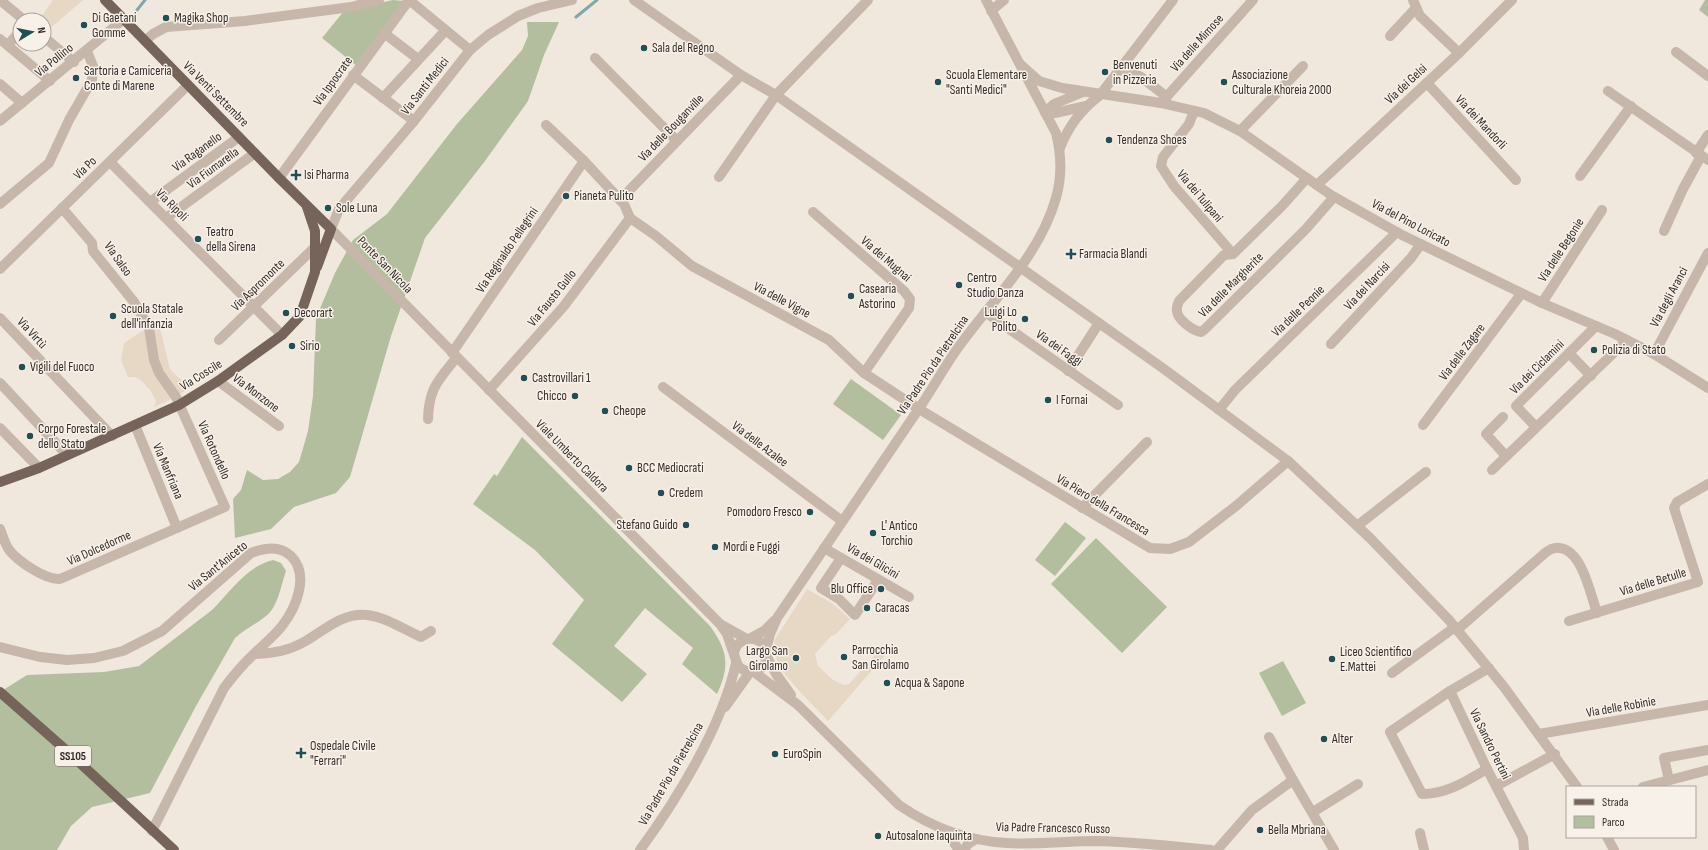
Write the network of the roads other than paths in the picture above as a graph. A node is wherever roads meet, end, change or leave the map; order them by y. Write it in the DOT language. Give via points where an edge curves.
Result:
graph roads {
  1 [pos="0,0"];
  2 [pos="105,0"];
  3 [pos="379,0"];
  4 [pos="409,0"];
  5 [pos="572,0"];
  6 [pos="634,0"];
  7 [pos="868,0"];
  8 [pos="986,0"];
  9 [pos="1004,0"];
  10 [pos="1173,0"];
  11 [pos="1253,0"];
  12 [pos="1512,0"];
  13 [pos="349,3"];
  14 [pos="1415,4"];
  15 [pos="991,11"];
  16 [pos="14,12"];
  17 [pos="124,19"];
  18 [pos="445,31"];
  19 [pos="384,33"];
  20 [pos="1390,36"];
  21 [pos="145,41"];
  22 [pos="4,42"];
  23 [pos="52,44"];
  24 [pos="470,50"];
  25 [pos="86,51"];
  26 [pos="1676,52"];
  27 [pos="1459,53"];
  28 [pos="595,58"];
  29 [pos="418,59"];
  30 [pos="74,62"];
  31 [pos="1021,65"];
  32 [pos="1303,66"];
  33 [pos="1121,67"];
  34 [pos="353,75"];
  35 [pos="741,75"];
  36 [pos="1708,76"];
  37 [pos="50,81"];
  38 [pos="1427,83"];
  39 [pos="0,84"];
  40 [pos="188,85"];
  41 [pos="1608,91"];
  42 [pos="1083,92"];
  43 [pos="776,95"];
  44 [pos="1100,95"];
  45 [pos="383,98"];
  46 [pos="1164,100"];
  47 [pos="22,103"];
  48 [pos="1087,106"];
  49 [pos="1630,106"];
  50 [pos="1194,111"];
  51 [pos="1045,112"];
  52 [pos="0,120"];
  53 [pos="414,121"];
  54 [pos="546,125"];
  55 [pos="1240,131"];
  56 [pos="1708,135"];
  57 [pos="239,137"];
  58 [pos="677,141"];
  59 [pos="1060,148"];
  60 [pos="255,153"];
  61 [pos="1702,156"];
  62 [pos="584,161"];
  63 [pos="110,162"];
  64 [pos="1580,176"];
  65 [pos="719,177"];
  66 [pos="279,178"];
  67 [pos="1307,178"];
  68 [pos="1516,180"];
  69 [pos="1317,185"];
  70 [pos="1334,197"];
  71 [pos="620,200"];
  72 [pos="150,202"];
  73 [pos="0,204"];
  74 [pos="307,207"];
  75 [pos="62,208"];
  76 [pos="1602,210"];
  77 [pos="813,212"];
  78 [pos="166,218"];
  79 [pos="630,218"];
  80 [pos="332,229"];
  81 [pos="1664,231"];
  82 [pos="1397,232"];
  83 [pos="1421,244"];
  84 [pos="314,248"];
  85 [pos="1708,253"];
  86 [pos="1234,254"];
  87 [pos="1020,267"];
  88 [pos="0,269"];
  89 [pos="315,272"];
  90 [pos="1521,294"];
  91 [pos="1542,303"];
  92 [pos="407,306"];
  93 [pos="254,307"];
  94 [pos="985,312"];
  95 [pos="0,318"];
  96 [pos="1099,323"];
  97 [pos="1596,326"];
  98 [pos="149,328"];
  99 [pos="282,335"];
  100 [pos="219,340"];
  101 [pos="1627,340"];
  102 [pos="1331,344"];
  103 [pos="1569,353"];
  104 [pos="1654,354"];
  105 [pos="454,355"];
  106 [pos="1068,370"];
  107 [pos="864,373"];
  108 [pos="1591,376"];
  109 [pos="218,381"];
  110 [pos="0,383"];
  111 [pos="663,387"];
  112 [pos="1708,388"];
  113 [pos="489,390"];
  114 [pos="179,405"];
  115 [pos="1118,405"];
  116 [pos="919,409"];
  117 [pos="1219,410"];
  118 [pos="1503,417"];
  119 [pos="428,419"];
  120 [pos="135,425"];
  121 [pos="1423,425"];
  122 [pos="279,426"];
  123 [pos="1536,427"];
  124 [pos="0,428"];
  125 [pos="112,436"];
  126 [pos="1147,442"];
  127 [pos="67,455"];
  128 [pos="1506,456"];
  129 [pos="1288,461"];
  130 [pos="39,468"];
  131 [pos="1492,470"];
  132 [pos="1426,472"];
  133 [pos="0,482"];
  134 [pos="1708,484"];
  135 [pos="225,507"];
  136 [pos="1082,508"];
  137 [pos="842,521"];
  138 [pos="1357,526"];
  139 [pos="0,528"];
  140 [pos="177,528"];
  141 [pos="824,548"];
  142 [pos="841,558"];
  143 [pos="878,580"];
  144 [pos="909,597"];
  145 [pos="1597,613"];
  146 [pos="777,618"];
  147 [pos="1569,621"];
  148 [pos="720,624"];
  149 [pos="1456,628"];
  150 [pos="431,631"];
  151 [pos="749,638"];
  152 [pos="0,647"];
  153 [pos="734,653"];
  154 [pos="254,654"];
  155 [pos="767,654"];
  156 [pos="736,663"];
  157 [pos="1489,668"];
  158 [pos="752,672"];
  159 [pos="1392,673"];
  160 [pos="1450,691"];
  161 [pos="0,692"];
  162 [pos="798,705"];
  163 [pos="1708,705"];
  164 [pos="722,710"];
  165 [pos="1539,734"];
  166 [pos="1269,737"];
  167 [pos="1708,750"];
  168 [pos="1555,754"];
  169 [pos="1487,769"];
  170 [pos="1708,770"];
  171 [pos="1293,780"];
  172 [pos="1669,780"];
  173 [pos="1358,784"];
  174 [pos="1496,786"];
  175 [pos="1576,786"];
  176 [pos="1647,786"];
  177 [pos="1313,812"];
  178 [pos="945,830"];
  179 [pos="152,831"];
  180 [pos="1420,833"];
  181 [pos="1608,838"];
  182 [pos="981,843"];
  183 [pos="1007,843"];
  184 [pos="1158,847"];
  185 [pos="174,850"];
  186 [pos="640,850"];
  187 [pos="959,850"];
  188 [pos="964,850"];
  189 [pos="996,850"];
  190 [pos="1211,850"];
  191 [pos="1217,850"];
  192 [pos="1334,850"];
  193 [pos="1424,850"];
  194 [pos="1524,850"];
  195 [pos="1614,850"];
  1 -- 16 [label="street"];
  2 -- 17 [label="main road, Via Venti Settembre"];
  3 -- 13 [label="street"];
  4 -- 18 [label="street"];
  4 -- 19 [label="street, Via Ippocrate"];
  5 -- 24 [label="street, Via Santi Medici" via="518,16"];
  6 -- 35 [label="street"];
  7 -- 43 [label="street"];
  8 -- 15 [label="street, Via Padre Pio da Pietrelcina"];
  9 -- 15 [label="street"];
  10 -- 33 [label="street"];
  11 -- 46 [label="street, Via delle Mimose"];
  12 -- 27 [label="street, Via dei Gelsi"];
  13 -- 21 [label="street" via="245,22 166,27"];
  14 -- 20 [label="street"];
  14 -- 27 [label="street" via="1420,16"];
  15 -- 31 [label="street, Via Padre Pio da Pietrelcina"];
  17 -- 21 [label="main road, Via Venti Settembre"];
  17 -- 25 [label="street, Via Pollino"];
  18 -- 24 [label="street"];
  18 -- 29 [label="street"];
  19 -- 29 [label="street"];
  19 -- 34 [label="street, Via Ippocrate"];
  21 -- 40 [label="main road, Via Venti Settembre"];
  22 -- 37 [label="street"];
  23 -- 30 [label="street"];
  24 -- 53 [label="street, Via Santi Medici"];
  25 -- 30 [label="street, Via Pollino"];
  25 -- 73 [label="street" via="93,66 92,80 69,120 49,163"];
  26 -- 36 [label="street"];
  27 -- 38 [label="street, Via dei Gelsi"];
  28 -- 58 [label="street"];
  29 -- 45 [label="street"];
  30 -- 37 [label="street, Via Pollino"];
  31 -- 42 [label="street, Via del Pino Loricato" via="1039,81"];
  31 -- 51 [label="street, Via Padre Pio da Pietrelcina"];
  32 -- 55 [label="street"];
  33 -- 44 [label="street"];
  33 -- 46 [label="street" via="1141,78"];
  34 -- 45 [label="street"];
  34 -- 66 [label="street, Via Ippocrate"];
  35 -- 43 [label="street"];
  35 -- 58 [label="street, Via delle Bouganville"];
  37 -- 47 [label="street, Via Pollino"];
  38 -- 68 [label="street, Via dei Mandorli"];
  38 -- 69 [label="street, Via dei Gelsi"];
  39 -- 47 [label="street"];
  40 -- 57 [label="main road, Via Venti Settembre"];
  40 -- 63 [label="street, Via Po"];
  41 -- 49 [label="street"];
  42 -- 44 [label="street, Via del Pino Loricato"];
  42 -- 51 [label="street" via="1054,104"];
  43 -- 65 [label="street"];
  43 -- 87 [label="street"];
  44 -- 46 [label="street, Via del Pino Loricato"];
  44 -- 48 [label="street"];
  45 -- 53 [label="street"];
  46 -- 50 [label="street, Via del Pino Loricato"];
  47 -- 52 [label="street, Via Pollino"];
  48 -- 51 [label="street" via="1055,114"];
  48 -- 59 [label="street" via="1074,120"];
  49 -- 61 [label="street"];
  49 -- 64 [label="street"];
  50 -- 55 [label="street, Via del Pino Loricato" via="1204,113"];
  50 -- 86 [label="street, Via dei Tulipani" via="1189,124 1163,157 1161,166 1174,186"];
  51 -- 59 [label="street, Via Padre Pio da Pietrelcina" via="1056,133"];
  53 -- 80 [label="street, Via Santi Medici" via="339,208"];
  54 -- 62 [label="street"];
  55 -- 67 [label="street, Via del Pino Loricato"];
  56 -- 61 [label="street"];
  57 -- 60 [label="main road, Via Venti Settembre"];
  57 -- 72 [label="street, Via Raganello"];
  58 -- 71 [label="street, Via delle Bouganville"];
  59 -- 87 [label="street, Via Padre Pio da Pietrelcina" via="1056,198 1044,228"];
  60 -- 66 [label="main road, Via Venti Settembre"];
  60 -- 78 [label="street, Via Fiumarella"];
  61 -- 81 [label="street" via="1683,189"];
  62 -- 71 [label="street"];
  62 -- 105 [label="street, Via Reginaldo Pellegrini"];
  63 -- 72 [label="street, Via Ripoli"];
  63 -- 75 [label="street, Via Po"];
  66 -- 74 [label="main road, Via Venti Settembre"];
  67 -- 69 [label="street, Via del Pino Loricato"];
  67 -- 86 [label="street, Via delle Margherite"];
  69 -- 70 [label="street, Via del Pino Loricato"];
  70 -- 82 [label="street, Via del Pino Loricato"];
  70 -- 86 [label="street, Via delle Margherite" via="1305,230 1205,329 1197,332 1178,315 1179,301 1224,255"];
  71 -- 79 [label="street"];
  72 -- 78 [label="street, Via Ripoli"];
  74 -- 80 [label="main road, Via Venti Settembre"];
  74 -- 84 [label="main road, Via Coscile" via="315,231"];
  75 -- 88 [label="street, Via Po"];
  75 -- 98 [label="street, Via Salso" via="92,243 93,251 134,302"];
  76 -- 91 [label="street, Via delle Begonie"];
  77 -- 107 [label="street, Via dei Mugnai" via="910,299 909,308"];
  78 -- 93 [label="street, Via Ripoli"];
  79 -- 107 [label="street, Via delle Vigne" via="698,269 829,340"];
  79 -- 113 [label="street, Via Fausto Gullo" via="564,306"];
  80 -- 89 [label="main road"];
  80 -- 92 [label="street, Ponte San Nicola"];
  82 -- 83 [label="street, Via del Pino Loricato"];
  82 -- 117 [label="street, Via delle Peonie" via="1235,390"];
  83 -- 90 [label="street, Via del Pino Loricato"];
  83 -- 102 [label="street, Via dei Narcisi"];
  84 -- 89 [label="main road, Via Coscile"];
  84 -- 93 [label="street, Via Aspromonte"];
  85 -- 104 [label="street, Via degli Aranci"];
  87 -- 94 [label="street, Via Padre Pio da Pietrelcina"];
  87 -- 96 [label="street"];
  89 -- 99 [label="main road, Via Coscile" via="300,316"];
  90 -- 91 [label="street, Via del Pino Loricato"];
  90 -- 121 [label="street, Via delle Zagare"];
  91 -- 97 [label="street, Via del Pino Loricato"];
  92 -- 105 [label="street, Viale Umberto Caldora"];
  93 -- 99 [label="street, Via Ripoli"];
  93 -- 100 [label="street, Via Aspromonte"];
  94 -- 106 [label="street, Via dei Faggi"];
  94 -- 116 [label="street, Via Padre Pio da Pietrelcina" via="955,352"];
  95 -- 125 [label="street, Via Virtù"];
  96 -- 106 [label="street"];
  96 -- 117 [label="street"];
  97 -- 101 [label="street, Via del Pino Loricato"];
  97 -- 103 [label="street, Via dei Ciclamini"];
  98 -- 114 [label="street, Via Rotondello" via="154,360 159,373"];
  99 -- 109 [label="main road, Via Coscile"];
  101 -- 104 [label="street, Via del Pino Loricato"];
  101 -- 108 [label="street"];
  103 -- 108 [label="street"];
  103 -- 123 [label="street, Via dei Ciclamini" via="1516,406"];
  104 -- 112 [label="street, Via del Pino Loricato"];
  105 -- 113 [label="street, Viale Umberto Caldora"];
  105 -- 119 [label="street, Via Reginaldo Pellegrini" via="433,388 428,406"];
  106 -- 115 [label="street, Via dei Faggi"];
  107 -- 116 [label="street, Via delle Vigne"];
  108 -- 123 [label="street"];
  109 -- 114 [label="main road, Via Coscile"];
  109 -- 122 [label="street, Via Monzone"];
  110 -- 127 [label="street"];
  111 -- 137 [label="street, Via delle Azalee"];
  113 -- 148 [label="street, Viale Umberto Caldora"];
  114 -- 120 [label="main road, Via Coscile"];
  114 -- 135 [label="street, Via Rotondello"];
  116 -- 136 [label="street, Via Piero della Francesca"];
  116 -- 137 [label="street, Via Padre Pio da Pietrelcina"];
  117 -- 129 [label="street"];
  118 -- 128 [label="street" via="1486,434"];
  120 -- 125 [label="main road, Via Coscile"];
  120 -- 140 [label="street, Via Manfriana"];
  123 -- 128 [label="street"];
  124 -- 130 [label="street"];
  125 -- 127 [label="main road, Via Coscile"];
  126 -- 136 [label="street"];
  127 -- 130 [label="main road, Via Coscile"];
  128 -- 131 [label="street"];
  129 -- 136 [label="street, Via Piero della Francesca" via="1189,542 1170,549 1150,548"];
  129 -- 138 [label="street"];
  130 -- 133 [label="main road, Via Coscile"];
  132 -- 138 [label="street"];
  134 -- 145 [label="street, Via delle Betulle" via="1677,502 1674,508 1698,582"];
  135 -- 140 [label="street, Via Dolcedorme"];
  137 -- 141 [label="street, Via Padre Pio da Pietrelcina"];
  138 -- 149 [label="street"];
  139 -- 140 [label="street, Via Dolcedorme" via="11,552 53,580"];
  141 -- 142 [label="street, Via dei Glicini"];
  141 -- 146 [label="street, Via Padre Pio da Pietrelcina"];
  142 -- 143 [label="street, Via dei Glicini"];
  142 -- 143 [label="street" via="821,588 839,599 855,615"];
  143 -- 144 [label="street, Via dei Glicini"];
  145 -- 147 [label="street, Via delle Betulle"];
  145 -- 149 [label="street" via="1582,565 1561,547 1545,552"];
  146 -- 151 [label="street, Via Padre Pio da Pietrelcina" via="764,631"];
  146 -- 155 [label="street, Via Padre Pio da Pietrelcina" via="770,634"];
  148 -- 151 [label="street, Viale Umberto Caldora"];
  148 -- 153 [label="street, Viale Umberto Caldora"];
  149 -- 157 [label="street"];
  149 -- 159 [label="street"];
  150 -- 154 [label="street" via="421,637 392,623 358,615 342,618 296,645 270,654"];
  151 -- 153 [label="street" via="738,644"];
  151 -- 155 [label="street" via="760,642"];
  152 -- 154 [label="street, Via Sant'Aniceto" via="40,657 67,660 94,658 123,651 162,631 251,553 276,548 295,560 300,576 299,588 294,606 282,626"];
  153 -- 156 [label="street"];
  154 -- 179 [label="street, Via Sant'Aniceto" via="224,688"];
  155 -- 158 [label="street" via="763,667"];
  155 -- 162 [label="street, Via Padre Francesco Russo" via="776,674"];
  156 -- 158 [label="street" via="743,670"];
  156 -- 164 [label="street, Via Padre Pio da Pietrelcina"];
  157 -- 160 [label="street"];
  157 -- 165 [label="street"];
  158 -- 162 [label="street, Via Padre Francesco Russo"];
  158 -- 164 [label="street, Via Padre Pio da Pietrelcina"];
  160 -- 169 [label="street, Via Sandro Pertini"];
  160 -- 169 [label="street" via="1390,732 1422,794 1436,794"];
  161 -- 179 [label="main road, SS105 / SS105"];
  162 -- 178 [label="street, Via Padre Francesco Russo" via="899,805 914,816"];
  163 -- 165 [label="street, Via delle Robinie"];
  164 -- 186 [label="street, Via Padre Pio da Pietrelcina" via="665,816"];
  165 -- 168 [label="street"];
  166 -- 171 [label="street"];
  167 -- 172 [label="street" via="1664,758"];
  168 -- 174 [label="street"];
  168 -- 175 [label="street"];
  169 -- 174 [label="street, Via Sandro Pertini"];
  170 -- 172 [label="street"];
  171 -- 177 [label="street"];
  171 -- 191 [label="street" via="1252,810"];
  172 -- 176 [label="street"];
  173 -- 177 [label="street"];
  174 -- 194 [label="street, Via Sandro Pertini" via="1523,838"];
  177 -- 192 [label="street"];
  178 -- 182 [label="street, Via Padre Francesco Russo"];
  178 -- 187 [label="street"];
  179 -- 185 [label="main road, SS105"];
  180 -- 193 [label="street"];
  181 -- 195 [label="street"];
  182 -- 183 [label="street, Via Padre Francesco Russo"];
  182 -- 188 [label="street" via="968,844"];
  183 -- 184 [label="street, Via Padre Francesco Russo" via="1096,841"];
  183 -- 189 [label="street"];
  184 -- 190 [label="street, Via Padre Francesco Russo"];
}
